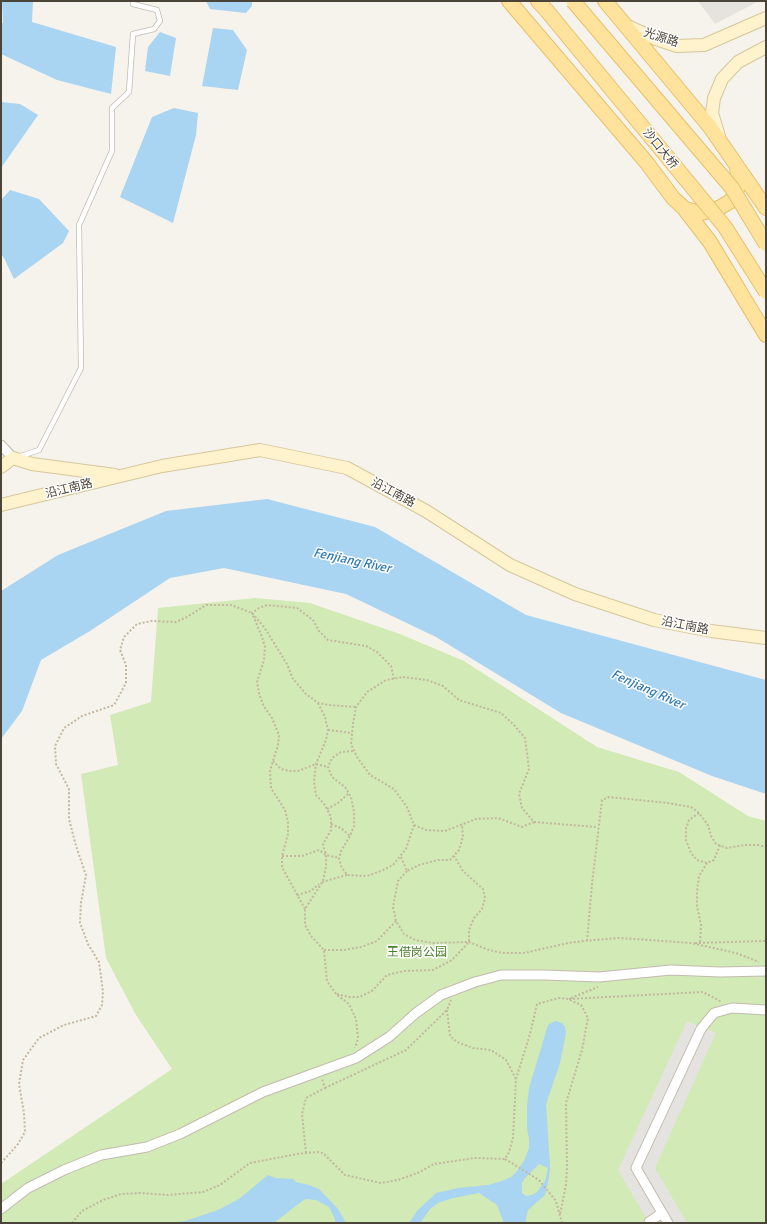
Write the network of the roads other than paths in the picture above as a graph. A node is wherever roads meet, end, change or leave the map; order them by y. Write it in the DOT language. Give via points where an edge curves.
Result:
graph roads {
  1 [pos="133,1"];
  2 [pos="509,1"];
  3 [pos="573,1"];
  4 [pos="605,1"];
  5 [pos="543,6"];
  6 [pos="766,18"];
  7 [pos="625,25"];
  8 [pos="766,47"];
  9 [pos="720,141"];
  10 [pos="735,163"];
  11 [pos="683,207"];
  12 [pos="766,208"];
  13 [pos="766,244"];
  14 [pos="766,292"];
  15 [pos="766,335"];
  16 [pos="1,445"];
  17 [pos="13,458"];
  18 [pos="1,467"];
  19 [pos="122,476"];
  20 [pos="1,505"];
  21 [pos="766,638"];
  22 [pos="766,972"];
  23 [pos="766,1010"];
  24 [pos="1,1209"];
  25 [pos="662,1213"];
  26 [pos="650,1223"];
  27 [pos="668,1223"];
  1 -- 17 [label="lane" via="133,4 157,10 160,21 154,29 133,34 129,92 112,108 112,151 80,225 81,368 39,450"];
  2 -- 11 [label="main road"];
  3 -- 13 [label="main road, bridge" via="732,188"];
  4 -- 7 [label="main road"];
  5 -- 14 [label="main road, 沙口大桥, bridge" via="725,227"];
  6 -- 7 [label="street, 光源路" via="704,45 677,46"];
  7 -- 9 [label="main road"];
  8 -- 9 [label="street" via="738,62 722,79 714,98 712,113"];
  9 -- 10 [label="main road"];
  10 -- 11 [label="main road" via="739,185 731,200 719,208 701,213"];
  10 -- 12 [label="main road"];
  11 -- 15 [label="main road" via="710,242"];
  16 -- 17 [label="street"];
  17 -- 18 [label="street"];
  17 -- 19 [label="street" via="32,464"];
  19 -- 20 [label="street, 沿江南路"];
  19 -- 21 [label="street, 沿江南路" via="162,466 260,450 347,468 426,511 510,565 575,594 654,620"];
  22 -- 24 [label="street" via="671,970 599,977 501,976 475,982 441,995 389,1037 356,1058 263,1092 180,1134 147,1147 101,1155 64,1170 28,1188"];
  23 -- 25 [label="street" via="727,1009 714,1013 701,1029 636,1168"];
  25 -- 26 [label="street"];
  25 -- 27 [label="street"];
}
